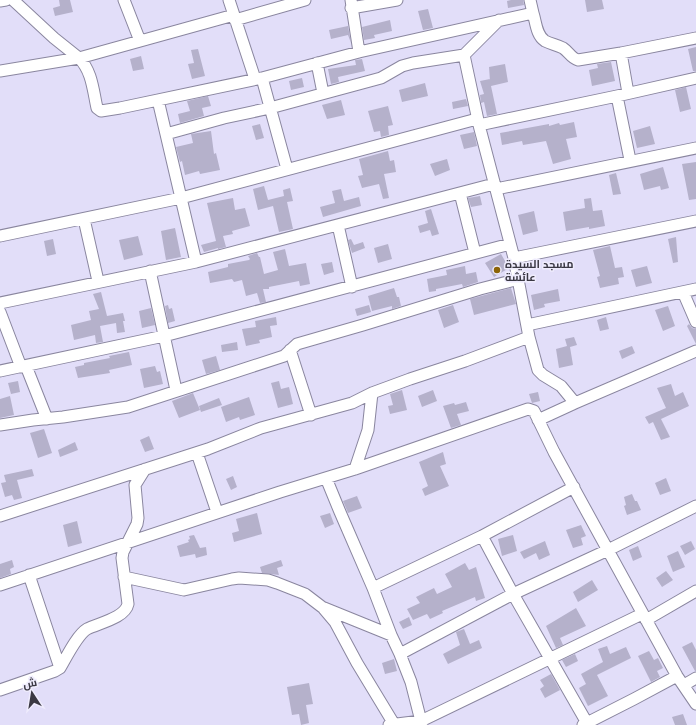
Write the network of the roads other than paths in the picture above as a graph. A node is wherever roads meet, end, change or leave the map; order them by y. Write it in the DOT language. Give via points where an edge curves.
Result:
graph roads {
  1 [pos="6,0"];
  2 [pos="13,0"];
  3 [pos="124,0"];
  4 [pos="229,0"];
  5 [pos="304,0"];
  6 [pos="397,0"];
  7 [pos="530,0"];
  8 [pos="0,1"];
  9 [pos="351,4"];
  10 [pos="533,13"];
  11 [pos="235,18"];
  12 [pos="499,20"];
  13 [pos="696,38"];
  14 [pos="140,40"];
  15 [pos="359,52"];
  16 [pos="621,53"];
  17 [pos="464,55"];
  18 [pos="79,58"];
  19 [pos="317,63"];
  20 [pos="0,71"];
  21 [pos="696,78"];
  22 [pos="258,79"];
  23 [pos="323,93"];
  24 [pos="628,93"];
  25 [pos="617,96"];
  26 [pos="158,100"];
  27 [pos="270,108"];
  28 [pos="478,122"];
  29 [pos="166,134"];
  30 [pos="696,148"];
  31 [pos="630,160"];
  32 [pos="287,169"];
  33 [pos="495,187"];
  34 [pos="460,193"];
  35 [pos="181,198"];
  36 [pos="84,218"];
  37 [pos="696,221"];
  38 [pos="338,225"];
  39 [pos="0,236"];
  40 [pos="510,244"];
  41 [pos="475,253"];
  42 [pos="514,258"];
  43 [pos="196,262"];
  44 [pos="150,271"];
  45 [pos="519,279"];
  46 [pos="98,281"];
  47 [pos="352,286"];
  48 [pos="696,289"];
  49 [pos="683,292"];
  50 [pos="0,303"];
  51 [pos="0,312"];
  52 [pos="696,322"];
  53 [pos="527,325"];
  54 [pos="164,336"];
  55 [pos="530,337"];
  56 [pos="290,350"];
  57 [pos="696,351"];
  58 [pos="23,366"];
  59 [pos="0,371"];
  60 [pos="176,390"];
  61 [pos="372,393"];
  62 [pos="575,403"];
  63 [pos="311,415"];
  64 [pos="47,419"];
  65 [pos="538,420"];
  66 [pos="0,425"];
  67 [pos="197,453"];
  68 [pos="145,469"];
  69 [pos="356,470"];
  70 [pos="326,478"];
  71 [pos="574,487"];
  72 [pos="696,506"];
  73 [pos="217,512"];
  74 [pos="0,516"];
  75 [pos="482,536"];
  76 [pos="128,542"];
  77 [pos="608,550"];
  78 [pos="29,575"];
  79 [pos="124,577"];
  80 [pos="0,585"];
  81 [pos="373,588"];
  82 [pos="696,591"];
  83 [pos="513,594"];
  84 [pos="322,607"];
  85 [pos="644,617"];
  86 [pos="391,635"];
  87 [pos="400,654"];
  88 [pos="551,659"];
  89 [pos="60,668"];
  90 [pos="677,676"];
  91 [pos="696,678"];
  92 [pos="684,685"];
  93 [pos="0,690"];
  94 [pos="696,704"];
  95 [pos="421,723"];
  96 [pos="392,724"];
  97 [pos="585,724"];
  1 -- 8 [label="street"];
  2 -- 18 [label="street"];
  3 -- 14 [label="street"];
  4 -- 11 [label="street"];
  5 -- 11 [label="street"];
  6 -- 9 [label="street"];
  7 -- 10 [label="street"];
  9 -- 15 [label="street"];
  10 -- 12 [label="street"];
  10 -- 16 [label="street" via="541,37 563,49 574,59"];
  11 -- 14 [label="street"];
  11 -- 22 [label="street"];
  12 -- 15 [label="street"];
  12 -- 17 [label="street"];
  13 -- 16 [label="street"];
  14 -- 18 [label="street"];
  15 -- 19 [label="street"];
  16 -- 24 [label="street"];
  17 -- 23 [label="street" via="413,63 381,78"];
  17 -- 28 [label="street"];
  18 -- 20 [label="street"];
  18 -- 26 [label="street" via="89,71 98,110"];
  19 -- 22 [label="street"];
  19 -- 23 [label="street"];
  21 -- 24 [label="street"];
  22 -- 26 [label="street"];
  22 -- 27 [label="street"];
  23 -- 27 [label="street"];
  24 -- 25 [label="street"];
  25 -- 28 [label="street"];
  25 -- 31 [label="street"];
  26 -- 29 [label="street"];
  27 -- 29 [label="street"];
  27 -- 32 [label="street"];
  28 -- 32 [label="street"];
  28 -- 33 [label="street"];
  29 -- 35 [label="street"];
  30 -- 31 [label="street"];
  31 -- 33 [label="street"];
  32 -- 35 [label="street"];
  33 -- 34 [label="street"];
  33 -- 40 [label="street"];
  34 -- 38 [label="street"];
  34 -- 41 [label="street"];
  35 -- 36 [label="street"];
  35 -- 43 [label="street"];
  36 -- 39 [label="street"];
  36 -- 46 [label="street"];
  37 -- 42 [label="street"];
  38 -- 43 [label="street"];
  38 -- 47 [label="street"];
  40 -- 41 [label="street"];
  40 -- 42 [label="street"];
  41 -- 47 [label="street"];
  42 -- 45 [label="street"];
  43 -- 44 [label="street"];
  44 -- 46 [label="street"];
  44 -- 54 [label="street"];
  45 -- 53 [label="street"];
  45 -- 56 [label="street" via="303,342"];
  46 -- 50 [label="street"];
  47 -- 54 [label="street"];
  48 -- 49 [label="street"];
  49 -- 52 [label="street"];
  49 -- 53 [label="street"];
  51 -- 58 [label="street"];
  53 -- 55 [label="street"];
  54 -- 58 [label="street"];
  54 -- 60 [label="street"];
  55 -- 61 [label="street"];
  55 -- 62 [label="street" via="538,370 561,386"];
  56 -- 60 [label="street" via="284,356"];
  56 -- 63 [label="street"];
  57 -- 62 [label="street"];
  58 -- 59 [label="street"];
  58 -- 64 [label="street"];
  60 -- 64 [label="street" via="128,407"];
  61 -- 63 [label="street" via="352,403"];
  61 -- 69 [label="street" via="368,430"];
  62 -- 65 [label="street"];
  63 -- 67 [label="street" via="261,428"];
  64 -- 66 [label="street"];
  65 -- 69 [label="street" via="534,411 528,409"];
  65 -- 71 [label="street"];
  67 -- 68 [label="street"];
  67 -- 73 [label="street"];
  68 -- 74 [label="street"];
  68 -- 76 [label="street" via="135,485 138,518"];
  69 -- 70 [label="street"];
  70 -- 73 [label="street"];
  70 -- 81 [label="street"];
  71 -- 75 [label="street"];
  71 -- 77 [label="street"];
  72 -- 77 [label="street"];
  73 -- 76 [label="street"];
  75 -- 81 [label="street"];
  75 -- 83 [label="street"];
  76 -- 78 [label="street"];
  76 -- 79 [label="street" via="122,558"];
  77 -- 83 [label="street"];
  77 -- 85 [label="street"];
  78 -- 80 [label="street"];
  78 -- 89 [label="street"];
  79 -- 84 [label="street" via="184,590 239,578 268,580 305,594"];
  79 -- 89 [label="street" via="128,604 126,609 122,614 85,630"];
  81 -- 86 [label="street"];
  82 -- 85 [label="street"];
  83 -- 87 [label="street"];
  83 -- 88 [label="street"];
  84 -- 86 [label="street"];
  84 -- 96 [label="street" via="335,622"];
  85 -- 88 [label="street"];
  85 -- 90 [label="street"];
  86 -- 87 [label="street"];
  87 -- 95 [label="street"];
  88 -- 95 [label="street"];
  88 -- 97 [label="street"];
  89 -- 93 [label="street"];
  90 -- 92 [label="street"];
  90 -- 97 [label="street"];
  91 -- 92 [label="street"];
  92 -- 94 [label="street"];
  95 -- 96 [label="street"];
}
